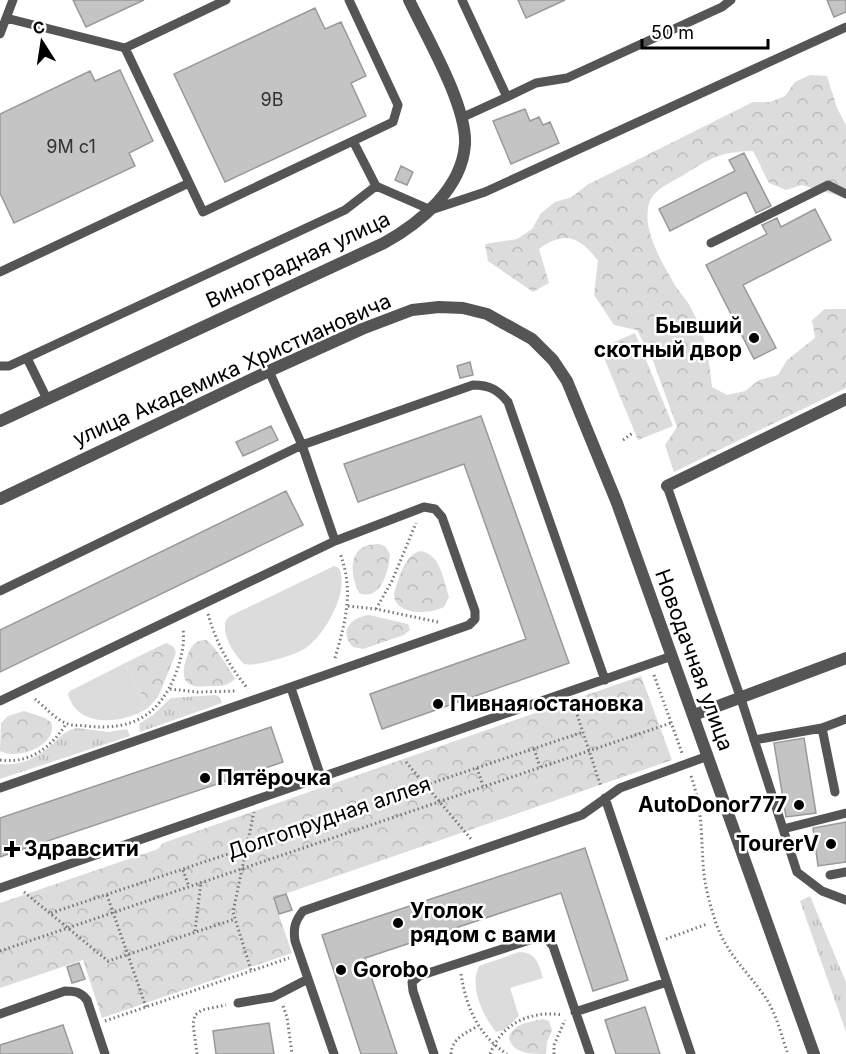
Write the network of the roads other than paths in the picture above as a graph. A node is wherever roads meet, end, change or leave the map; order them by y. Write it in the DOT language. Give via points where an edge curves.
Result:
graph roads {
  1 [pos="13,0"];
  2 [pos="226,0"];
  3 [pos="349,0"];
  4 [pos="409,0"];
  5 [pos="462,0"];
  6 [pos="731,0"];
  7 [pos="720,3"];
  8 [pos="6,18"];
  9 [pos="846,27"];
  10 [pos="0,34"];
  11 [pos="125,48"];
  12 [pos="507,97"];
  13 [pos="461,118"];
  14 [pos="353,141"];
  15 [pos="189,183"];
  16 [pos="376,186"];
  17 [pos="846,194"];
  18 [pos="431,210"];
  19 [pos="711,243"];
  20 [pos="0,272"];
  21 [pos="487,314"];
  22 [pos="27,358"];
  23 [pos="0,366"];
  24 [pos="269,371"];
  25 [pos="47,399"];
  26 [pos="846,399"];
  27 [pos="0,421"];
  28 [pos="302,445"];
  29 [pos="667,486"];
  30 [pos="0,499"];
  31 [pos="335,541"];
  32 [pos="0,591"];
  33 [pos="672,656"];
  34 [pos="846,658"];
  35 [pos="605,680"];
  36 [pos="291,688"];
  37 [pos="741,699"];
  38 [pos="0,701"];
  39 [pos="694,715"];
  40 [pos="846,719"];
  41 [pos="822,728"];
  42 [pos="754,740"];
  43 [pos="708,756"];
  44 [pos="321,777"];
  45 [pos="0,788"];
  46 [pos="836,792"];
  47 [pos="605,798"];
  48 [pos="846,813"];
  49 [pos="783,829"];
  50 [pos="846,872"];
  51 [pos="830,874"];
  52 [pos="0,888"];
  53 [pos="846,900"];
  54 [pos="308,979"];
  55 [pos="666,981"];
  56 [pos="238,1004"];
  57 [pos="575,1012"];
  58 [pos="0,1014"];
  59 [pos="105,1054"];
  60 [pos="334,1054"];
  61 [pos="434,1054"];
  62 [pos="590,1054"];
  63 [pos="691,1054"];
  64 [pos="814,1054"];
  1 -- 8 [label="lane"];
  2 -- 11 [label="lane"];
  3 -- 14 [label="lane" via="398,105 393,122"];
  4 -- 13 [label="street, Виноградная улица"];
  5 -- 12 [label="lane"];
  6 -- 7 [label="lane"];
  7 -- 12 [label="lane" via="567,78 536,84"];
  8 -- 10 [label="lane"];
  8 -- 11 [label="lane"];
  9 -- 18 [label="lane" via="485,192"];
  11 -- 15 [label="lane"];
  12 -- 13 [label="lane"];
  13 -- 18 [label="street, Виноградная улица" via="465,143 461,165"];
  14 -- 15 [label="lane" via="203,212"];
  14 -- 16 [label="lane"];
  15 -- 20 [label="lane"];
  16 -- 18 [label="lane"];
  16 -- 22 [label="lane" via="345,210"];
  17 -- 19 [label="lane" via="828,185"];
  18 -- 25 [label="street, Виноградная улица" via="384,243"];
  21 -- 24 [label="street, улица Академика Христиановича" via="463,308 412,310"];
  21 -- 33 [label="street, Новодачная улица" via="532,339 567,381 617,503"];
  22 -- 23 [label="lane"];
  22 -- 25 [label="lane"];
  24 -- 28 [label="lane"];
  24 -- 30 [label="street, улица Академика Христиановича"];
  25 -- 27 [label="street, Виноградная улица"];
  26 -- 29 [label="street"];
  28 -- 31 [label="lane"];
  28 -- 32 [label="lane"];
  28 -- 35 [label="lane" via="473,385 487,385 499,392 508,402"];
  29 -- 37 [label="lane"];
  31 -- 36 [label="lane" via="424,507 435,509 442,517 475,619 469,625"];
  31 -- 38 [label="lane"];
  33 -- 35 [label="lane"];
  33 -- 39 [label="street, Новодачная улица"];
  34 -- 37 [label="street"];
  35 -- 44 [label="lane"];
  36 -- 44 [label="lane"];
  36 -- 45 [label="lane"];
  37 -- 39 [label="street"];
  37 -- 42 [label="lane"];
  39 -- 43 [label="street, Новодачная улица"];
  40 -- 41 [label="lane"];
  41 -- 42 [label="lane"];
  41 -- 46 [label="lane"];
  42 -- 49 [label="lane"];
  43 -- 47 [label="lane" via="620,788"];
  43 -- 64 [label="street, Новодачная улица"];
  44 -- 52 [label="lane"];
  47 -- 54 [label="lane" via="582,815 303,911 294,929"];
  47 -- 55 [label="lane"];
  48 -- 49 [label="lane"];
  49 -- 53 [label="lane" via="797,872 822,891"];
  50 -- 51 [label="lane"];
  54 -- 56 [label="lane" via="273,997"];
  54 -- 60 [label="lane"];
  55 -- 57 [label="lane"];
  55 -- 63 [label="lane"];
  57 -- 61 [label="lane" via="553,946 547,939 536,938 419,976 412,982"];
  57 -- 62 [label="lane"];
  58 -- 59 [label="lane" via="65,992 82,994"];
}
